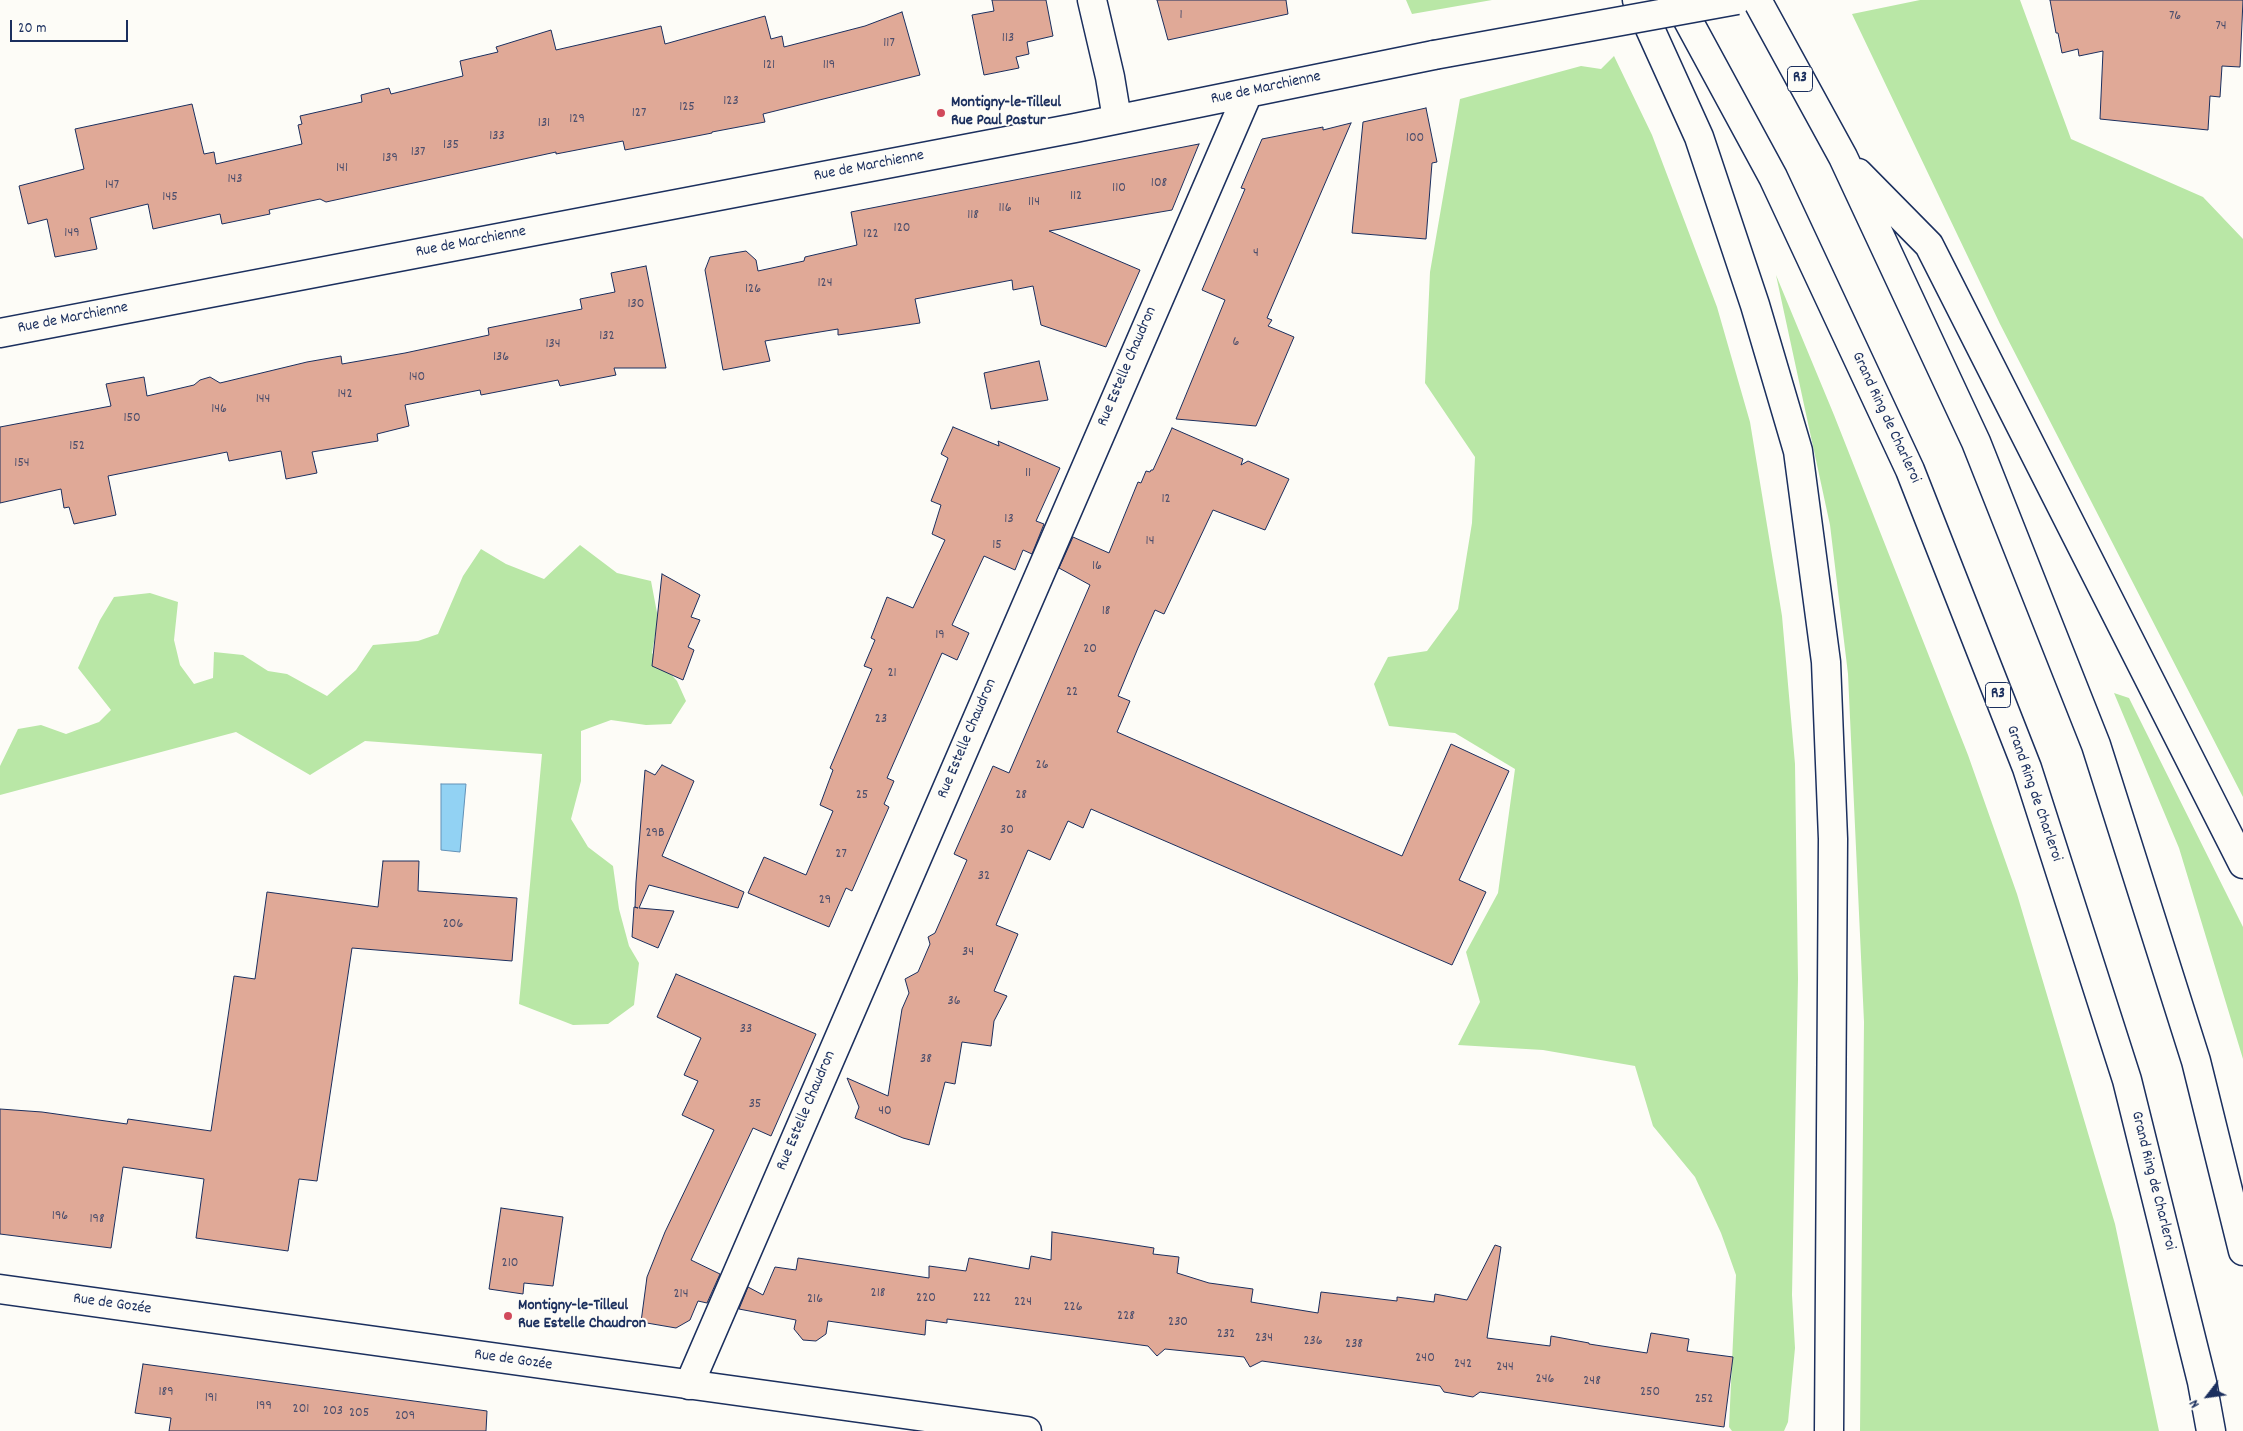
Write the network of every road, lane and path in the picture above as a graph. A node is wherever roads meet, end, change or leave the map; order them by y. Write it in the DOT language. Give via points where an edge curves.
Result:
graph roads {
  1 [pos="1092,0"];
  2 [pos="1637,0"];
  3 [pos="1677,0"];
  4 [pos="1737,0"];
  5 [pos="1757,0"];
  6 [pos="1248,93"];
  7 [pos="1117,119"];
  8 [pos="1843,157"];
  9 [pos="0,333"];
  10 [pos="2243,864"];
  11 [pos="2243,1251"];
  12 [pos="0,1289"];
  13 [pos="689,1385"];
  14 [pos="1027,1431"];
  15 [pos="1829,1431"];
  16 [pos="2211,1431"];
  1 -- 7 [label="main road"];
  2 -- 15 [label="main road" via="1699,137 1756,305 1798,451 1826,662 1833,839"];
  3 -- 16 [label="main road, Grand Ring de Charleroi / R3" via="1774,177 1910,470 2027,768 2127,1080 2202,1382"];
  4 -- 6 [label="main road, Rue de Marchienne, bridge" via="1434,55"];
  5 -- 8 [label="main road, R3"];
  6 -- 7 [label="main road, Rue de Marchienne"];
  6 -- 13 [label="main road, Rue Estelle Chaudron"];
  7 -- 9 [label="main road, Rue de Marchienne"];
  8 -- 10 [label="main road" via="1929,245"];
  8 -- 11 [label="main road, R3" via="1976,442 2096,745 2196,1061"];
  12 -- 13 [label="main road, Rue de Gozée"];
  13 -- 14 [label="main road, Rue de Gozée"];
}
